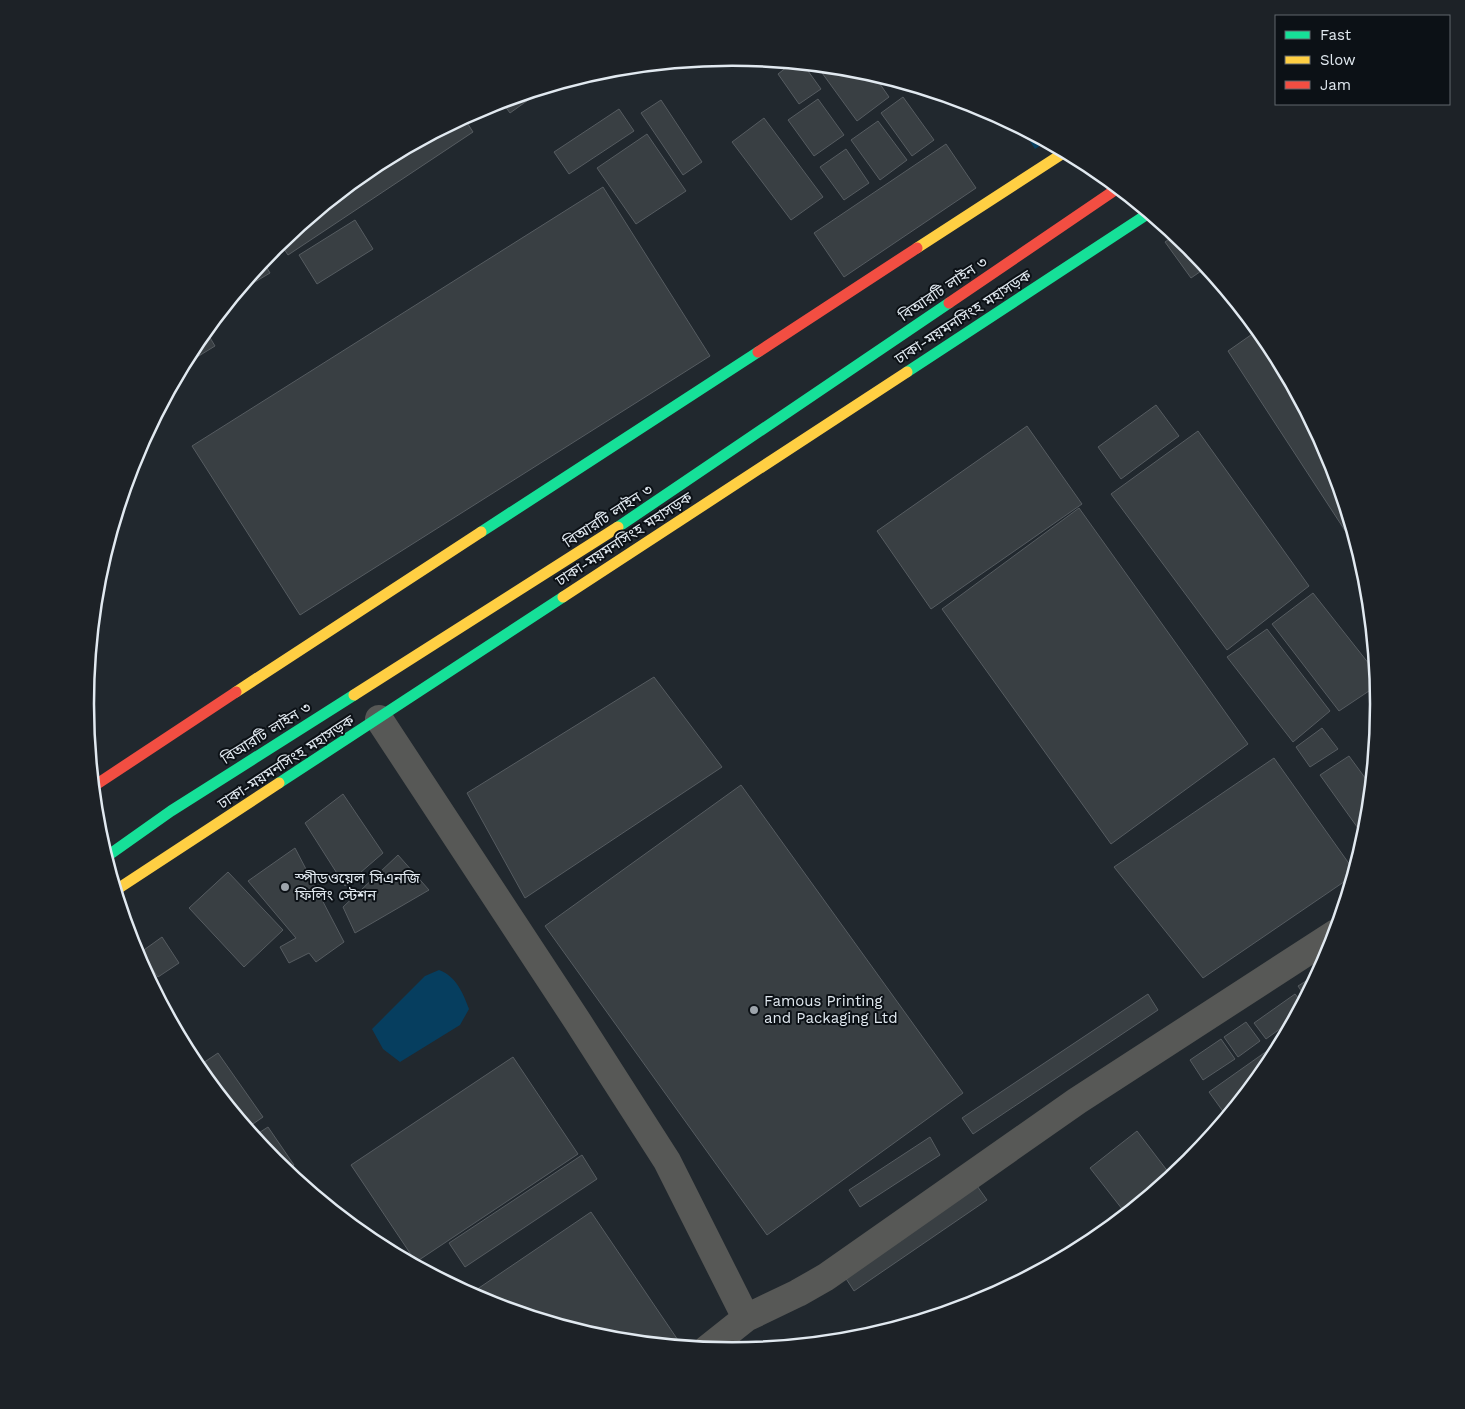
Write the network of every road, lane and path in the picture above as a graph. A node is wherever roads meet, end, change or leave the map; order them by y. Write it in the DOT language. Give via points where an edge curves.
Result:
graph roads {
  1 [pos="1059,156"];
  2 [pos="1112,192"];
  3 [pos="1143,217"];
  4 [pos="379,718"];
  5 [pos="99,782"];
  6 [pos="112,853"];
  7 [pos="121,887"];
  8 [pos="1326,940"];
  9 [pos="746,1318"];
  10 [pos="716,1342"];
  1 -- 5 [label="highway"];
  2 -- 6 [label="highway, বিআরটি লাইন ৩" via="650,507 171,811"];
  3 -- 4 [label="highway, ঢাকা-ময়মনসিংহ মহাসড়ক"];
  4 -- 7 [label="highway, ঢাকা-ময়মনসিংহ মহাসড়ক"];
  4 -- 9 [label="street" via="667,1161"];
  8 -- 9 [label="street" via="1077,1101 826,1277"];
  9 -- 10 [label="street"];
}
